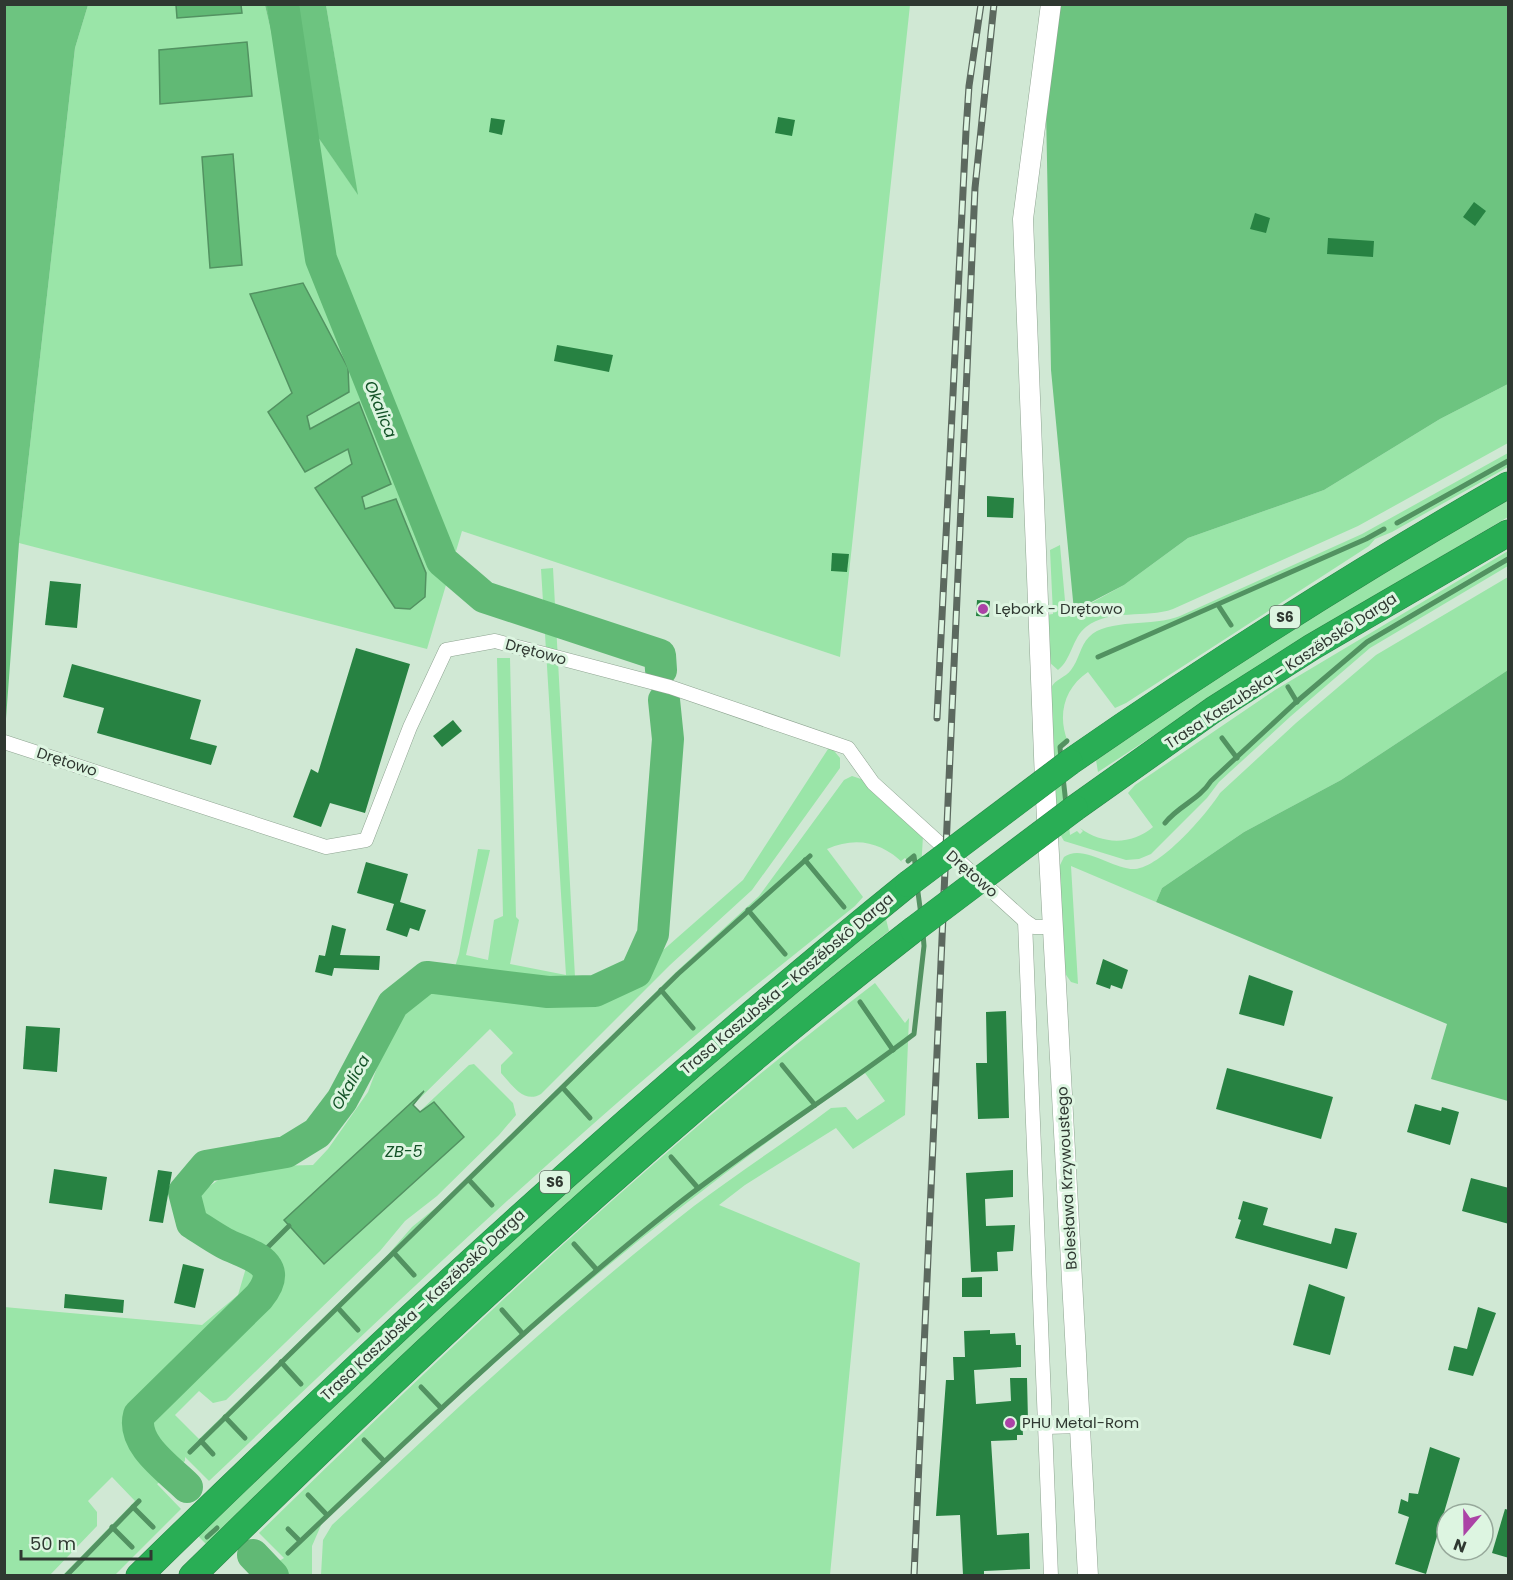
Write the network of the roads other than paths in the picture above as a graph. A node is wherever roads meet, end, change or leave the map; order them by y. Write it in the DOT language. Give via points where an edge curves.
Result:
graph roads {
  1 [pos="1051,4"];
  2 [pos="1509,485"];
  3 [pos="1509,533"];
  4 [pos="4,742"];
  5 [pos="1025,921"];
  6 [pos="1054,927"];
  7 [pos="1080,1426"];
  8 [pos="1046,1428"];
  9 [pos="139,1575"];
  10 [pos="192,1575"];
  11 [pos="1051,1575"];
  12 [pos="1088,1575"];
  1 -- 6 [label="main road, Bolesława Krzywoustego" via="1023,219"];
  2 -- 9 [label="highway, Trasa Kaszubska – Kaszëbskô Darga / S6, bridge" via="1291,613 1070,762 908,884 761,1004 548,1189"];
  3 -- 10 [label="highway, Trasa Kaszubska – Kaszëbskô Darga / S6, bridge" via="1312,647 1213,710 1075,808 783,1033 572,1216"];
  4 -- 5 [label="street, Drętowo" via="326,847 366,840 410,727 446,650 495,641 670,687 848,748 873,783"];
  5 -- 6 [label="street" via="1034,927"];
  5 -- 8 [label="street"];
  6 -- 7 [label="main road, Bolesława Krzywoustego"];
  7 -- 8 [label="street"];
  7 -- 12 [label="main road, Bolesława Krzywoustego"];
  8 -- 11 [label="street"];
}
